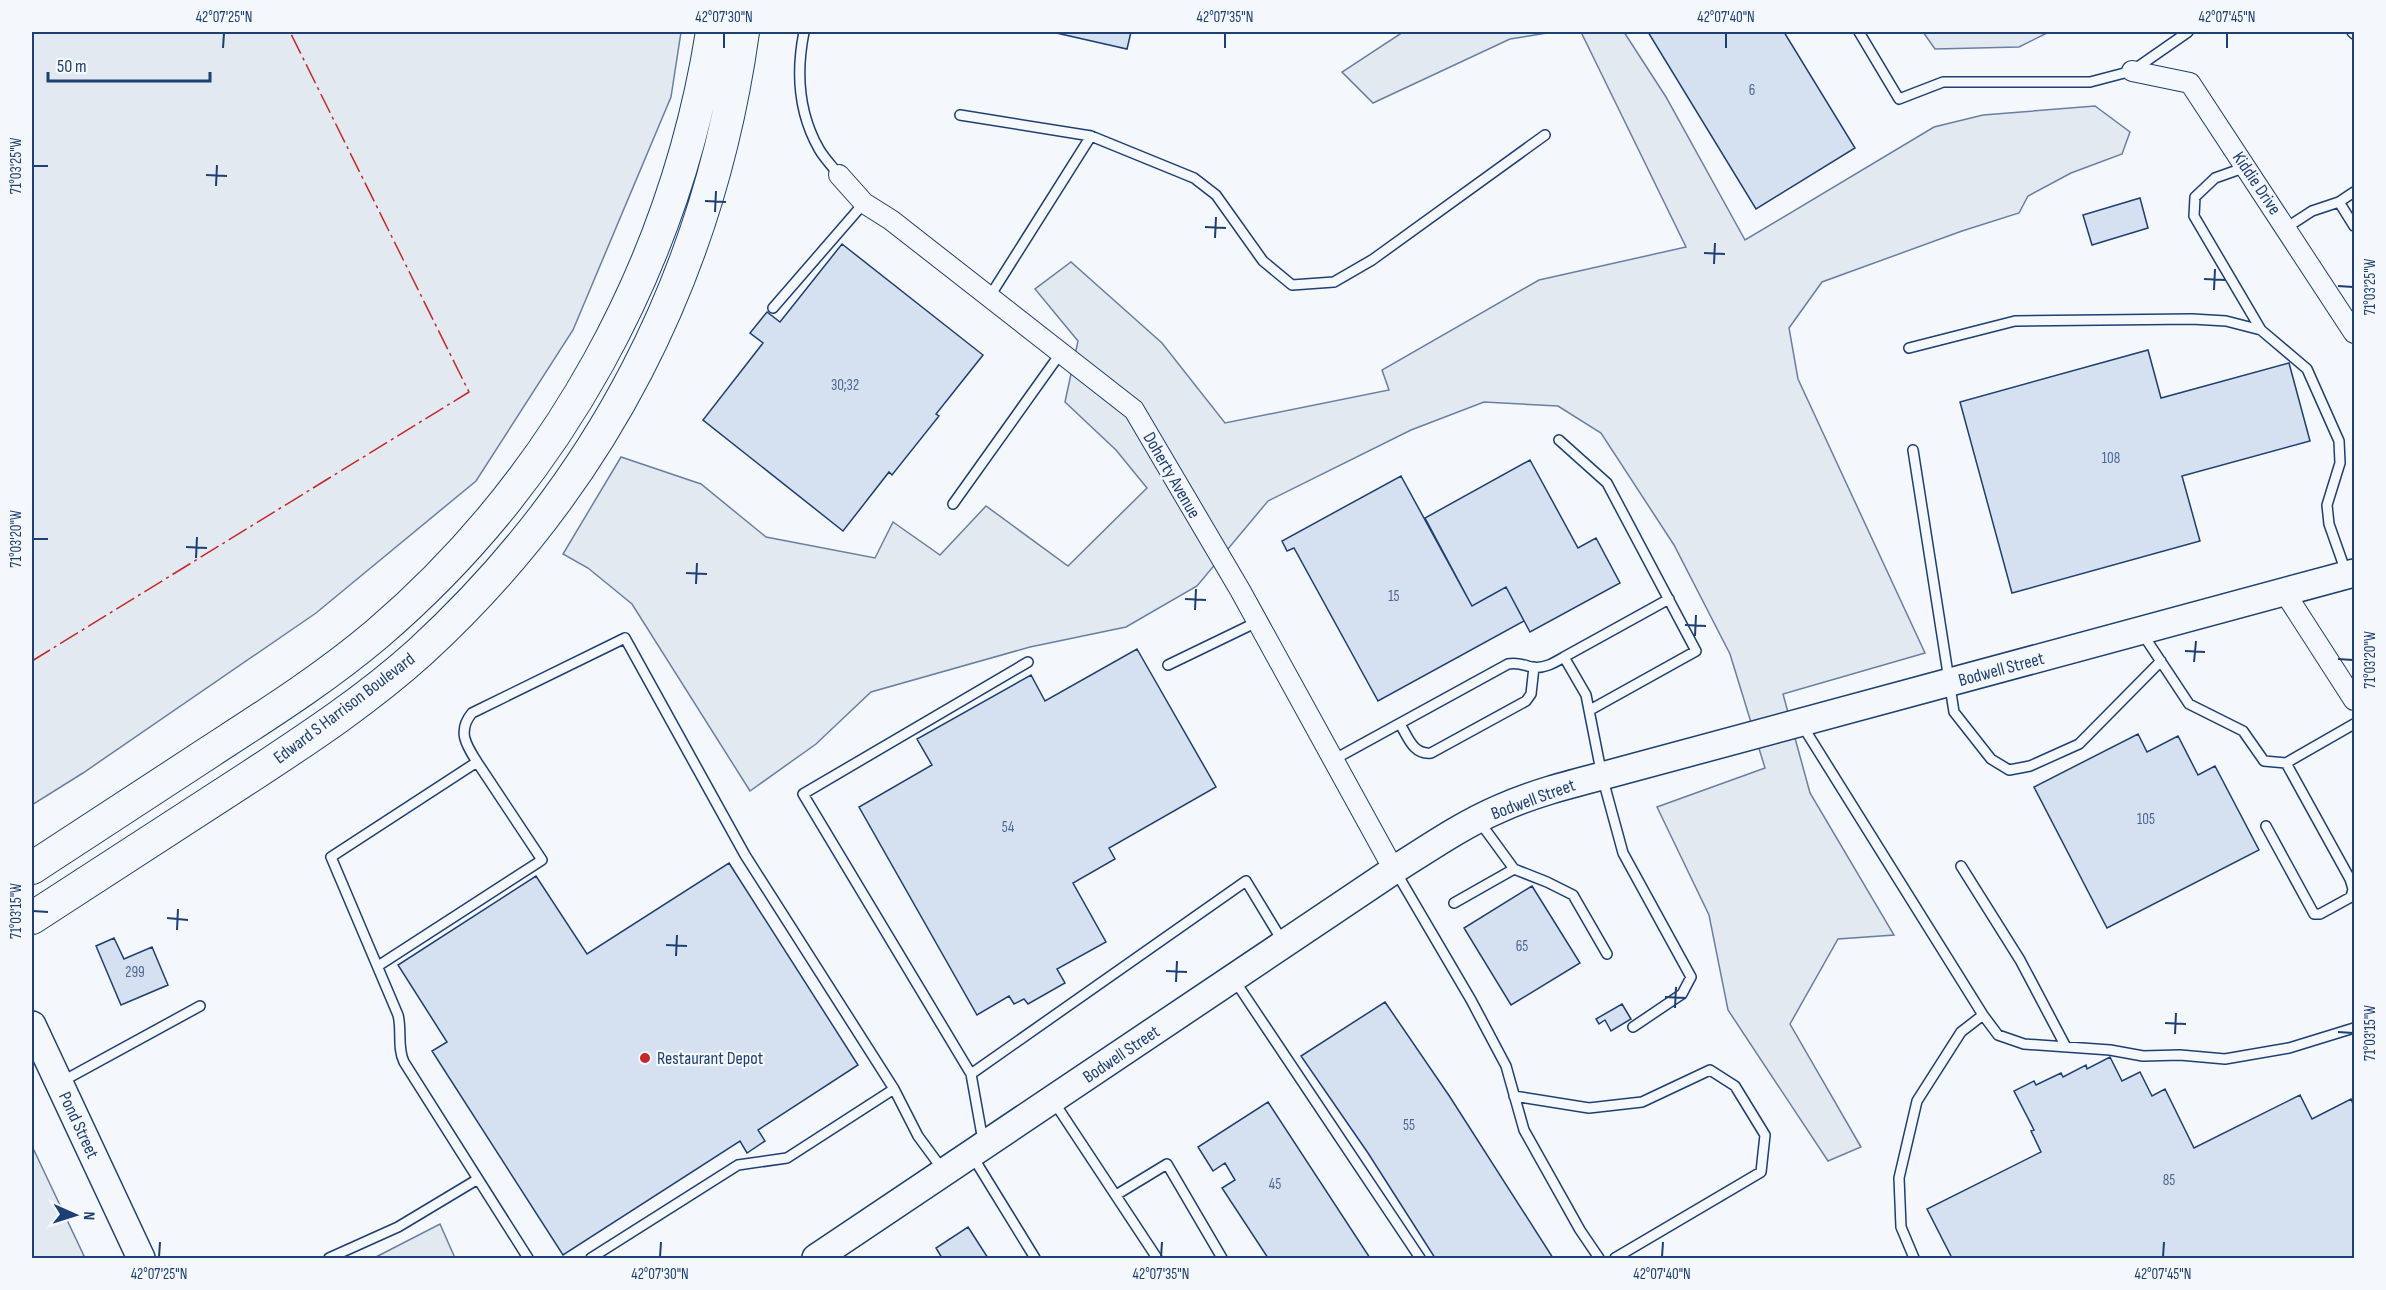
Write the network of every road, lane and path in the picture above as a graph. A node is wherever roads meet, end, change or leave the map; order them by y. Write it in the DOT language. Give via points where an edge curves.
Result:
graph roads {
  1 [pos="712,32"];
  2 [pos="744,32"];
  3 [pos="804,32"];
  4 [pos="1859,32"];
  5 [pos="2183,33"];
  6 [pos="2133,71"];
  7 [pos="960,115"];
  8 [pos="1545,135"];
  9 [pos="1091,136"];
  10 [pos="2246,167"];
  11 [pos="839,175"];
  12 [pos="2355,192"];
  13 [pos="2339,202"];
  14 [pos="864,203"];
  15 [pos="2355,226"];
  16 [pos="2286,228"];
  17 [pos="990,296"];
  18 [pos="773,308"];
  19 [pos="2261,330"];
  20 [pos="2355,333"];
  21 [pos="1910,348"];
  22 [pos="1060,354"];
  23 [pos="1560,440"];
  24 [pos="1913,450"];
  25 [pos="953,504"];
  26 [pos="2351,574"];
  27 [pos="2285,593"];
  28 [pos="1669,599"];
  29 [pos="1257,622"];
  30 [pos="2141,631"];
  31 [pos="1564,657"];
  32 [pos="2161,661"];
  33 [pos="1028,662"];
  34 [pos="1168,664"];
  35 [pos="1534,667"];
  36 [pos="1951,683"];
  37 [pos="2355,700"];
  38 [pos="1590,710"];
  39 [pos="1801,723"];
  40 [pos="1400,724"];
  41 [pos="2355,724"];
  42 [pos="1334,760"];
  43 [pos="477,762"];
  44 [pos="2286,763"];
  45 [pos="1602,776"];
  46 [pos="1478,819"];
  47 [pos="2266,826"];
  48 [pos="1961,866"];
  49 [pos="32,868"];
  50 [pos="1514,869"];
  51 [pos="1394,870"];
  52 [pos="1454,903"];
  53 [pos="32,918"];
  54 [pos="1284,945"];
  55 [pos="1607,954"];
  56 [pos="378,966"];
  57 [pos="1234,979"];
  58 [pos="200,1006"];
  59 [pos="1983,1015"];
  60 [pos="32,1025"];
  61 [pos="1633,1027"];
  62 [pos="2355,1028"];
  63 [pos="2066,1047"];
  64 [pos="972,1074"];
  65 [pos="59,1083"];
  66 [pos="894,1089"];
  67 [pos="1514,1096"];
  68 [pos="1053,1100"];
  69 [pos="978,1151"];
  70 [pos="945,1173"];
  71 [pos="478,1179"];
  72 [pos="1116,1195"];
  73 [pos="141,1258"];
  74 [pos="329,1258"];
  75 [pos="528,1258"];
  76 [pos="591,1258"];
  77 [pos="816,1258"];
  78 [pos="1035,1258"];
  79 [pos="1157,1258"];
  80 [pos="1222,1258"];
  81 [pos="1420,1258"];
  82 [pos="1599,1258"];
  83 [pos="1615,1258"];
  84 [pos="1914,1258"];
  1 -- 49 [label="main road" via="687,148 664,222 634,294 579,397 536,462 487,525 426,589 315,682"];
  2 -- 53 [label="main road, Edward S Harrison Boulevard" via="708,198 668,309 615,412 524,542 418,654 356,704"];
  3 -- 11 [label="lane" via="798,71 801,109 819,150"];
  4 -- 6 [label="lane" via="1899,99 1942,82 2090,82"];
  5 -- 6 [label="lane"];
  6 -- 10 [label="street, Kiddie Drive" via="2190,83"];
  7 -- 9 [label="lane"];
  8 -- 9 [label="lane" via="1372,260 1334,282 1292,285 1263,261 1207,186"];
  9 -- 17 [label="lane"];
  10 -- 16 [label="street, Kiddie Drive"];
  10 -- 19 [label="lane" via="2214,178 2195,197 2194,216"];
  11 -- 14 [label="street, Doherty Avenue"];
  12 -- 13 [label="lane"];
  13 -- 15 [label="lane"];
  13 -- 16 [label="lane" via="2312,211"];
  14 -- 17 [label="street, Doherty Avenue"];
  14 -- 18 [label="lane"];
  16 -- 20 [label="street, Kiddie Drive"];
  17 -- 22 [label="street, Doherty Avenue"];
  19 -- 21 [label="lane" via="2226,321 2192,319 2015,321"];
  19 -- 26 [label="lane" via="2307,369 2338,441 2340,463 2327,505 2329,524"];
  22 -- 25 [label="lane"];
  22 -- 29 [label="street, Doherty Avenue" via="1134,410"];
  23 -- 28 [label="lane" via="1607,483"];
  24 -- 36 [label="lane"];
  26 -- 27 [label="street, Bodwell Street"];
  27 -- 30 [label="street, Bodwell Street"];
  27 -- 37 [label="street"];
  28 -- 31 [label="lane"];
  28 -- 38 [label="lane" via="1696,651"];
  29 -- 34 [label="lane"];
  29 -- 42 [label="street, Doherty Avenue"];
  30 -- 32 [label="lane"];
  30 -- 36 [label="street, Bodwell Street"];
  31 -- 35 [label="lane"];
  31 -- 38 [label="lane" via="1586,695"];
  32 -- 36 [label="lane" via="2079,744 2030,766 2009,770 1991,759 1954,712"];
  32 -- 44 [label="lane" via="2189,704 2243,731 2264,761"];
  33 -- 64 [label="lane" via="803,794"];
  35 -- 40 [label="lane" via="1518,662 1508,664"];
  35 -- 40 [label="lane" via="1531,694 1526,701 1431,753 1422,754 1414,749"];
  36 -- 39 [label="street, Bodwell Street"];
  38 -- 45 [label="lane"];
  39 -- 45 [label="street, Bodwell Street"];
  39 -- 59 [label="lane"];
  40 -- 42 [label="lane"];
  41 -- 44 [label="lane"];
  42 -- 51 [label="street, Doherty Avenue"];
  43 -- 56 [label="lane" via="331,857"];
  43 -- 56 [label="lane" via="542,860"];
  43 -- 66 [label="lane" via="462,732 472,713 625,638 745,855"];
  44 -- 47 [label="lane" via="2350,879 2351,897 2314,914"];
  45 -- 46 [label="street, Bodwell Street" via="1524,799"];
  45 -- 61 [label="lane" via="1623,854 1691,977 1682,994"];
  46 -- 50 [label="lane"];
  46 -- 51 [label="street, Bodwell Street"];
  48 -- 63 [label="lane" via="2020,960"];
  50 -- 52 [label="lane"];
  50 -- 55 [label="lane" via="1574,896"];
  51 -- 54 [label="street, Bodwell Street"];
  51 -- 67 [label="lane" via="1471,1000 1506,1066"];
  54 -- 57 [label="street, Bodwell Street"];
  54 -- 64 [label="lane" via="1246,881"];
  56 -- 71 [label="lane" via="398,1015 404,1062"];
  57 -- 68 [label="street, Bodwell Street"];
  57 -- 81 [label="lane"];
  58 -- 65 [label="lane"];
  59 -- 63 [label="lane" via="1998,1035 2024,1044"];
  59 -- 84 [label="lane" via="1961,1032 1917,1101 1899,1178 1901,1227"];
  60 -- 65 [label="street, Pond Street" via="41,1053"];
  62 -- 63 [label="lane" via="2289,1048 2225,1059 2180,1054 2143,1056"];
  64 -- 69 [label="lane"];
  65 -- 73 [label="street, Pond Street"];
  66 -- 70 [label="lane" via="918,1136"];
  66 -- 76 [label="lane" via="788,1158 738,1165"];
  67 -- 82 [label="lane" via="1524,1130"];
  67 -- 83 [label="lane" via="1589,1108 1642,1102 1710,1070 1735,1086 1765,1135 1761,1172"];
  68 -- 69 [label="street, Bodwell Street"];
  68 -- 72 [label="lane"];
  69 -- 70 [label="street, Bodwell Street"];
  69 -- 78 [label="lane"];
  70 -- 77 [label="street, Bodwell Street"];
  71 -- 74 [label="lane" via="398,1227"];
  71 -- 75 [label="lane"];
  72 -- 79 [label="lane"];
  72 -- 80 [label="lane" via="1167,1164"];
}
